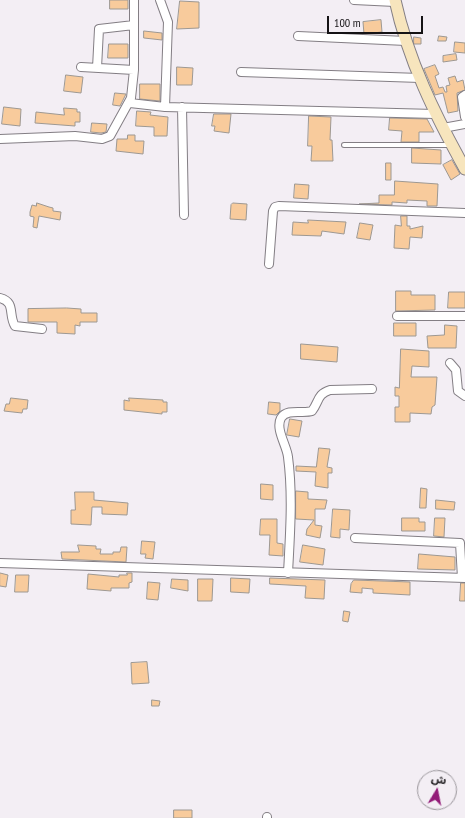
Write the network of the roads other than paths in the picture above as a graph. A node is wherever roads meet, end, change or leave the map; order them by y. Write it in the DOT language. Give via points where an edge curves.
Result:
graph roads {
  1 [pos="134,0"];
  2 [pos="160,0"];
  3 [pos="354,0"];
  4 [pos="395,1"];
  5 [pos="134,25"];
  6 [pos="298,36"];
  7 [pos="406,41"];
  8 [pos="81,67"];
  9 [pos="97,68"];
  10 [pos="134,70"];
  11 [pos="241,72"];
  12 [pos="420,78"];
  13 [pos="465,95"];
  14 [pos="130,103"];
  15 [pos="165,107"];
  16 [pos="182,107"];
  17 [pos="435,114"];
  18 [pos="465,117"];
  19 [pos="465,124"];
  20 [pos="443,128"];
  21 [pos="0,139"];
  22 [pos="344,145"];
  23 [pos="452,145"];
  24 [pos="465,169"];
  25 [pos="465,213"];
  26 [pos="184,215"];
  27 [pos="269,264"];
  28 [pos="0,298"];
  29 [pos="396,316"];
  30 [pos="465,316"];
  31 [pos="42,329"];
  32 [pos="450,363"];
  33 [pos="372,389"];
  34 [pos="465,396"];
  35 [pos="355,538"];
  36 [pos="0,563"];
  37 [pos="288,573"];
  38 [pos="464,578"];
  1 -- 5 [label="street"];
  2 -- 15 [label="street" via="168,22"];
  3 -- 4 [label="street"];
  4 -- 7 [label="street"];
  5 -- 9 [label="street" via="99,29"];
  5 -- 10 [label="street"];
  6 -- 7 [label="street"];
  7 -- 12 [label="street"];
  8 -- 9 [label="street"];
  9 -- 10 [label="street"];
  10 -- 14 [label="street"];
  11 -- 12 [label="street"];
  12 -- 17 [label="street"];
  13 -- 18 [label="street" via="462,97"];
  14 -- 15 [label="street"];
  14 -- 21 [label="street" via="107,139 75,136"];
  15 -- 16 [label="street"];
  16 -- 17 [label="street"];
  16 -- 26 [label="street"];
  17 -- 20 [label="street"];
  19 -- 20 [label="street"];
  20 -- 23 [label="street"];
  22 -- 23 [label="lane"];
  23 -- 24 [label="street"];
  25 -- 27 [label="street" via="279,206 274,211"];
  28 -- 31 [label="street" via="10,304 15,326"];
  29 -- 30 [label="street"];
  32 -- 34 [label="street" via="456,370 458,391"];
  33 -- 37 [label="street" via="323,392 312,411 289,412 280,420 288,455 290,485"];
  35 -- 38 [label="street" via="460,543"];
  36 -- 37 [label="street"];
  37 -- 38 [label="street"];
}
